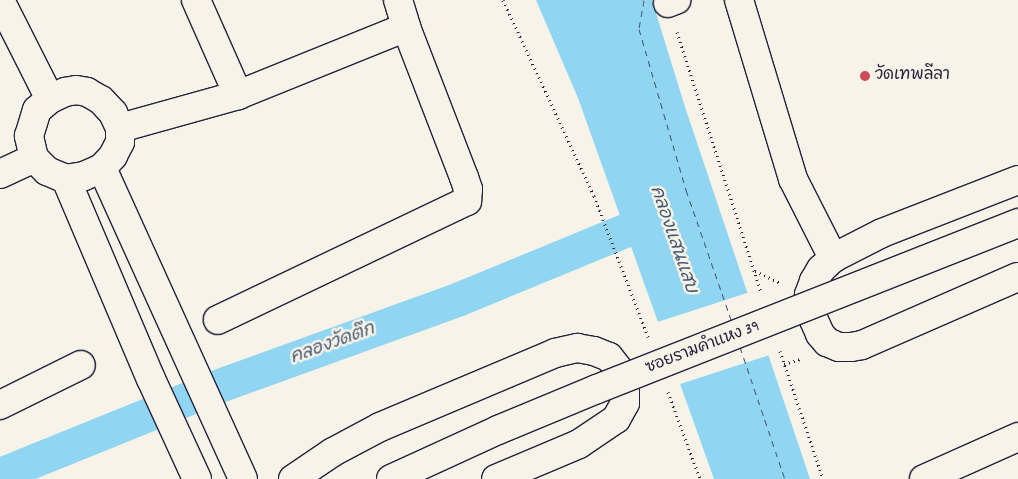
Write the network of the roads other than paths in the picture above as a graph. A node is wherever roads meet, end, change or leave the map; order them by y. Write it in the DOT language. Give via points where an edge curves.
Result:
graph roads {
  1 [pos="196,0"];
  2 [pos="398,0"];
  3 [pos="739,0"];
  4 [pos="3,6"];
  5 [pos="406,27"];
  6 [pos="238,95"];
  7 [pos="50,98"];
  8 [pos="120,128"];
  9 [pos="34,158"];
  10 [pos="102,168"];
  11 [pos="0,174"];
  12 [pos="66,179"];
  13 [pos="1018,180"];
  14 [pos="1018,223"];
  15 [pos="833,258"];
  16 [pos="1018,277"];
  17 [pos="218,320"];
  18 [pos="177,332"];
  19 [pos="138,348"];
  20 [pos="81,365"];
  21 [pos="0,405"];
  22 [pos="1018,437"];
  23 [pos="197,479"];
  24 [pos="243,479"];
  25 [pos="293,479"];
  26 [pos="392,479"];
  27 [pos="496,479"];
  28 [pos="924,479"];
  1 -- 6 [label="street"];
  2 -- 5 [label="street"];
  3 -- 15 [label="street" via="793,179"];
  4 -- 7 [label="street"];
  5 -- 6 [label="street"];
  5 -- 17 [label="street" via="464,177 467,201"];
  6 -- 8 [label="street"];
  7 -- 8 [label="street" via="76,90 87,92 101,100 113,113"];
  7 -- 9 [label="street" via="37,110 32,122 29,136"];
  8 -- 10 [label="street" via="120,142"];
  9 -- 11 [label="street"];
  9 -- 12 [label="street" via="47,171"];
  10 -- 12 [label="street"];
  10 -- 18 [label="street"];
  12 -- 19 [label="street"];
  13 -- 15 [label="street" via="882,233"];
  14 -- 26 [label="street, ซอยรามคำแหง 39, bridge" via="579,396"];
  15 -- 16 [label="street" via="821,269 809,295 809,309 820,334 839,347 862,345"];
  18 -- 19 [label="street"];
  18 -- 24 [label="street"];
  19 -- 23 [label="street"];
  20 -- 21 [label="street"];
  22 -- 28 [label="street"];
  25 -- 27 [label="street" via="332,452 380,427 555,353 577,348 608,357 619,370 626,387 625,403 616,419 580,444"];
}
